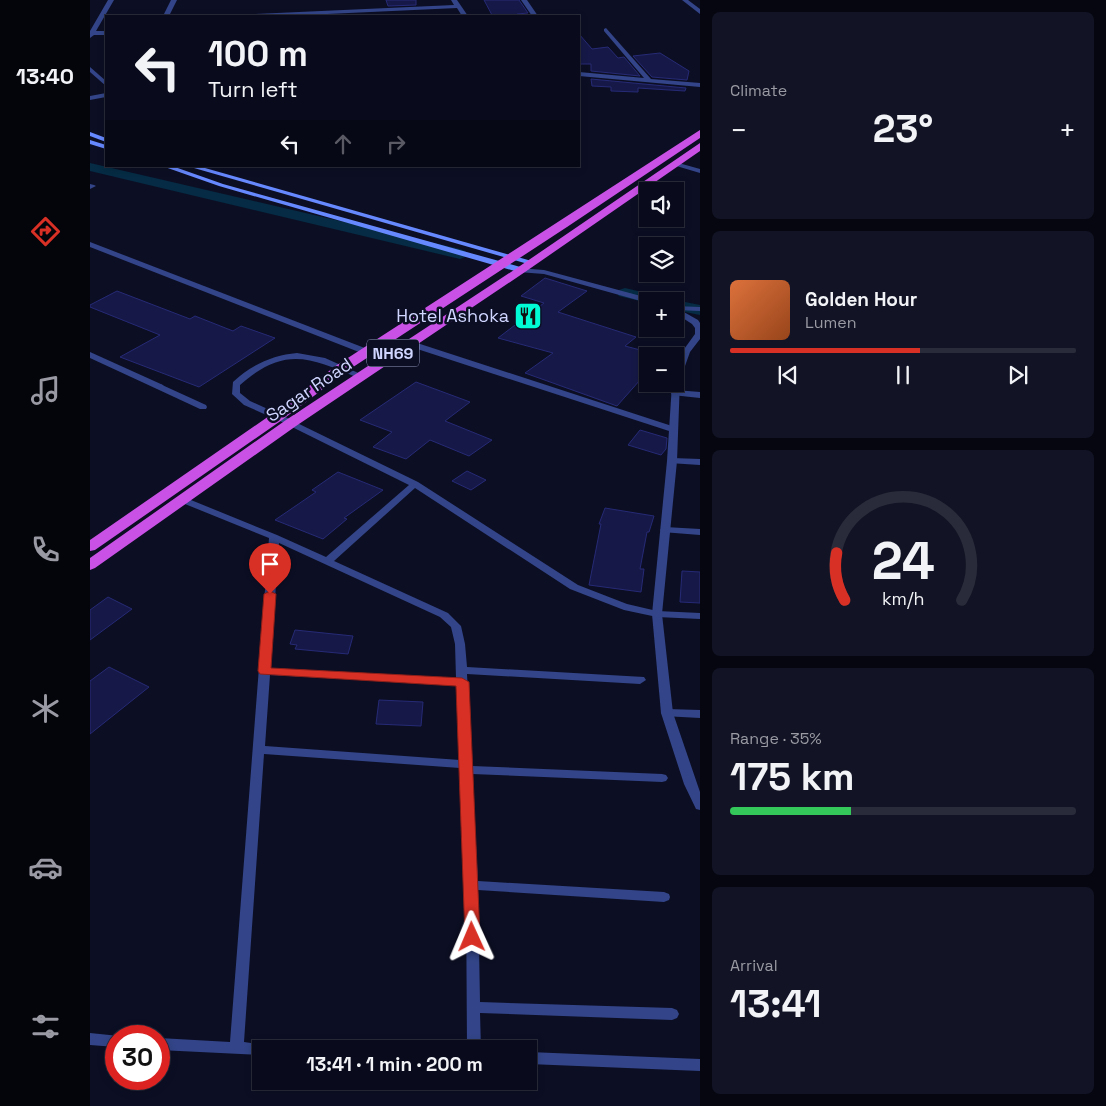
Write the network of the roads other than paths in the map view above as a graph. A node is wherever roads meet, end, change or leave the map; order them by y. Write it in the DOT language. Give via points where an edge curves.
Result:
graph roads {
  1 [pos="111,0"];
  2 [pos="174,0"];
  3 [pos="524,0"];
  4 [pos="684,0"];
  5 [pos="456,3"];
  6 [pos="700,12"];
  7 [pos="166,15"];
  8 [pos="270,15"];
  9 [pos="464,15"];
  10 [pos="535,15"];
  11 [pos="606,30"];
  12 [pos="105,33"];
  13 [pos="91,34"];
  14 [pos="90,69"];
  15 [pos="580,74"];
  16 [pos="648,80"];
  17 [pos="105,83"];
  18 [pos="700,85"];
  19 [pos="105,94"];
  20 [pos="90,98"];
  21 [pos="700,133"];
  22 [pos="90,134"];
  23 [pos="105,140"];
  24 [pos="90,142"];
  25 [pos="700,146"];
  26 [pos="105,147"];
  27 [pos="675,164"];
  28 [pos="168,167"];
  29 [pos="194,167"];
  30 [pos="700,171"];
  31 [pos="90,244"];
  32 [pos="513,257"];
  33 [pos="501,264"];
  34 [pos="526,266"];
  35 [pos="544,272"];
  36 [pos="639,298"];
  37 [pos="684,309"];
  38 [pos="700,309"];
  39 [pos="684,315"];
  40 [pos="699,334"];
  41 [pos="408,343"];
  42 [pos="368,353"];
  43 [pos="90,355"];
  44 [pos="385,359"];
  45 [pos="342,368"];
  46 [pos="361,376"];
  47 [pos="675,393"];
  48 [pos="700,395"];
  49 [pos="203,407"];
  50 [pos="277,417"];
  51 [pos="291,423"];
  52 [pos="672,430"];
  53 [pos="672,461"];
  54 [pos="700,462"];
  55 [pos="415,484"];
  56 [pos="184,500"];
  57 [pos="666,530"];
  58 [pos="700,532"];
  59 [pos="274,537"];
  60 [pos="90,547"];
  61 [pos="327,561"];
  62 [pos="90,565"];
  63 [pos="657,614"];
  64 [pos="700,616"];
  65 [pos="462,670"];
  66 [pos="264,671"];
  67 [pos="640,680"];
  68 [pos="462,682"];
  69 [pos="667,713"];
  70 [pos="700,714"];
  71 [pos="258,750"];
  72 [pos="466,767"];
  73 [pos="662,778"];
  74 [pos="700,806"];
  75 [pos="472,885"];
  76 [pos="664,897"];
  77 [pos="473,1007"];
  78 [pos="672,1014"];
  79 [pos="90,1040"];
  80 [pos="474,1040"];
  81 [pos="105,1041"];
  82 [pos="170,1045"];
  83 [pos="237,1048"];
  84 [pos="252,1049"];
  85 [pos="537,1058"];
  86 [pos="700,1065"];
  1 -- 13 [label="street"];
  2 -- 7 [label="street"];
  3 -- 10 [label="street"];
  4 -- 6 [label="street"];
  5 -- 8 [label="street"];
  5 -- 9 [label="street"];
  11 -- 16 [label="street"];
  12 -- 13 [label="street"];
  14 -- 17 [label="street"];
  15 -- 16 [label="street"];
  16 -- 18 [label="street"];
  19 -- 20 [label="street"];
  21 -- 32 [label="highway, Sagar Road / NH69"];
  22 -- 23 [label="main road"];
  24 -- 26 [label="main road"];
  25 -- 27 [label="highway, Sagar Road / NH69"];
  27 -- 30 [label="street"];
  27 -- 34 [label="highway, Sagar Road / NH69"];
  28 -- 33 [label="main road"];
  29 -- 32 [label="main road"];
  31 -- 42 [label="street"];
  32 -- 33 [label="highway, Sagar Road / NH69"];
  32 -- 34 [label="main road"];
  33 -- 34 [label="main road"];
  33 -- 42 [label="highway, Sagar Road / NH69"];
  34 -- 35 [label="street"];
  34 -- 35 [label="street" via="541,267"];
  34 -- 41 [label="highway, Sagar Road / NH69"];
  35 -- 36 [label="street"];
  37 -- 38 [label="street"];
  39 -- 40 [label="street" via="695,322"];
  40 -- 47 [label="street" via="686,352"];
  41 -- 44 [label="highway, Sagar Road / NH69"];
  41 -- 52 [label="street"];
  42 -- 44 [label="street"];
  42 -- 45 [label="highway, Sagar Road / NH69"];
  43 -- 49 [label="street"];
  44 -- 46 [label="highway, Sagar Road / NH69"];
  45 -- 46 [label="street"];
  45 -- 50 [label="highway, Sagar Road / NH69"];
  45 -- 50 [label="street" via="306,356 286,355 266,362 236,384 236,394 241,399"];
  46 -- 51 [label="highway, Sagar Road / NH69"];
  47 -- 48 [label="street"];
  47 -- 52 [label="street"];
  50 -- 51 [label="street"];
  50 -- 60 [label="highway, Sagar Road / NH69"];
  51 -- 55 [label="street"];
  51 -- 56 [label="highway, Sagar Road / NH69"];
  52 -- 53 [label="street"];
  53 -- 54 [label="street"];
  53 -- 57 [label="street"];
  55 -- 61 [label="street"];
  55 -- 63 [label="street" via="574,587 624,607"];
  56 -- 59 [label="street"];
  56 -- 62 [label="highway, Sagar Road / NH69"];
  57 -- 58 [label="street"];
  57 -- 63 [label="street"];
  59 -- 61 [label="street"];
  59 -- 66 [label="street"];
  61 -- 65 [label="street" via="444,615 456,626"];
  63 -- 64 [label="street"];
  63 -- 69 [label="street"];
  65 -- 67 [label="street"];
  65 -- 68 [label="street"];
  66 -- 68 [label="street"];
  66 -- 71 [label="street"];
  68 -- 72 [label="street"];
  69 -- 70 [label="street"];
  69 -- 74 [label="street"];
  71 -- 72 [label="street"];
  71 -- 83 [label="street"];
  72 -- 73 [label="street"];
  72 -- 75 [label="street"];
  75 -- 76 [label="street"];
  75 -- 77 [label="street"];
  77 -- 78 [label="street"];
  77 -- 80 [label="street"];
  79 -- 81 [label="street"];
  82 -- 83 [label="street"];
  83 -- 84 [label="street"];
  85 -- 86 [label="street"];
}
